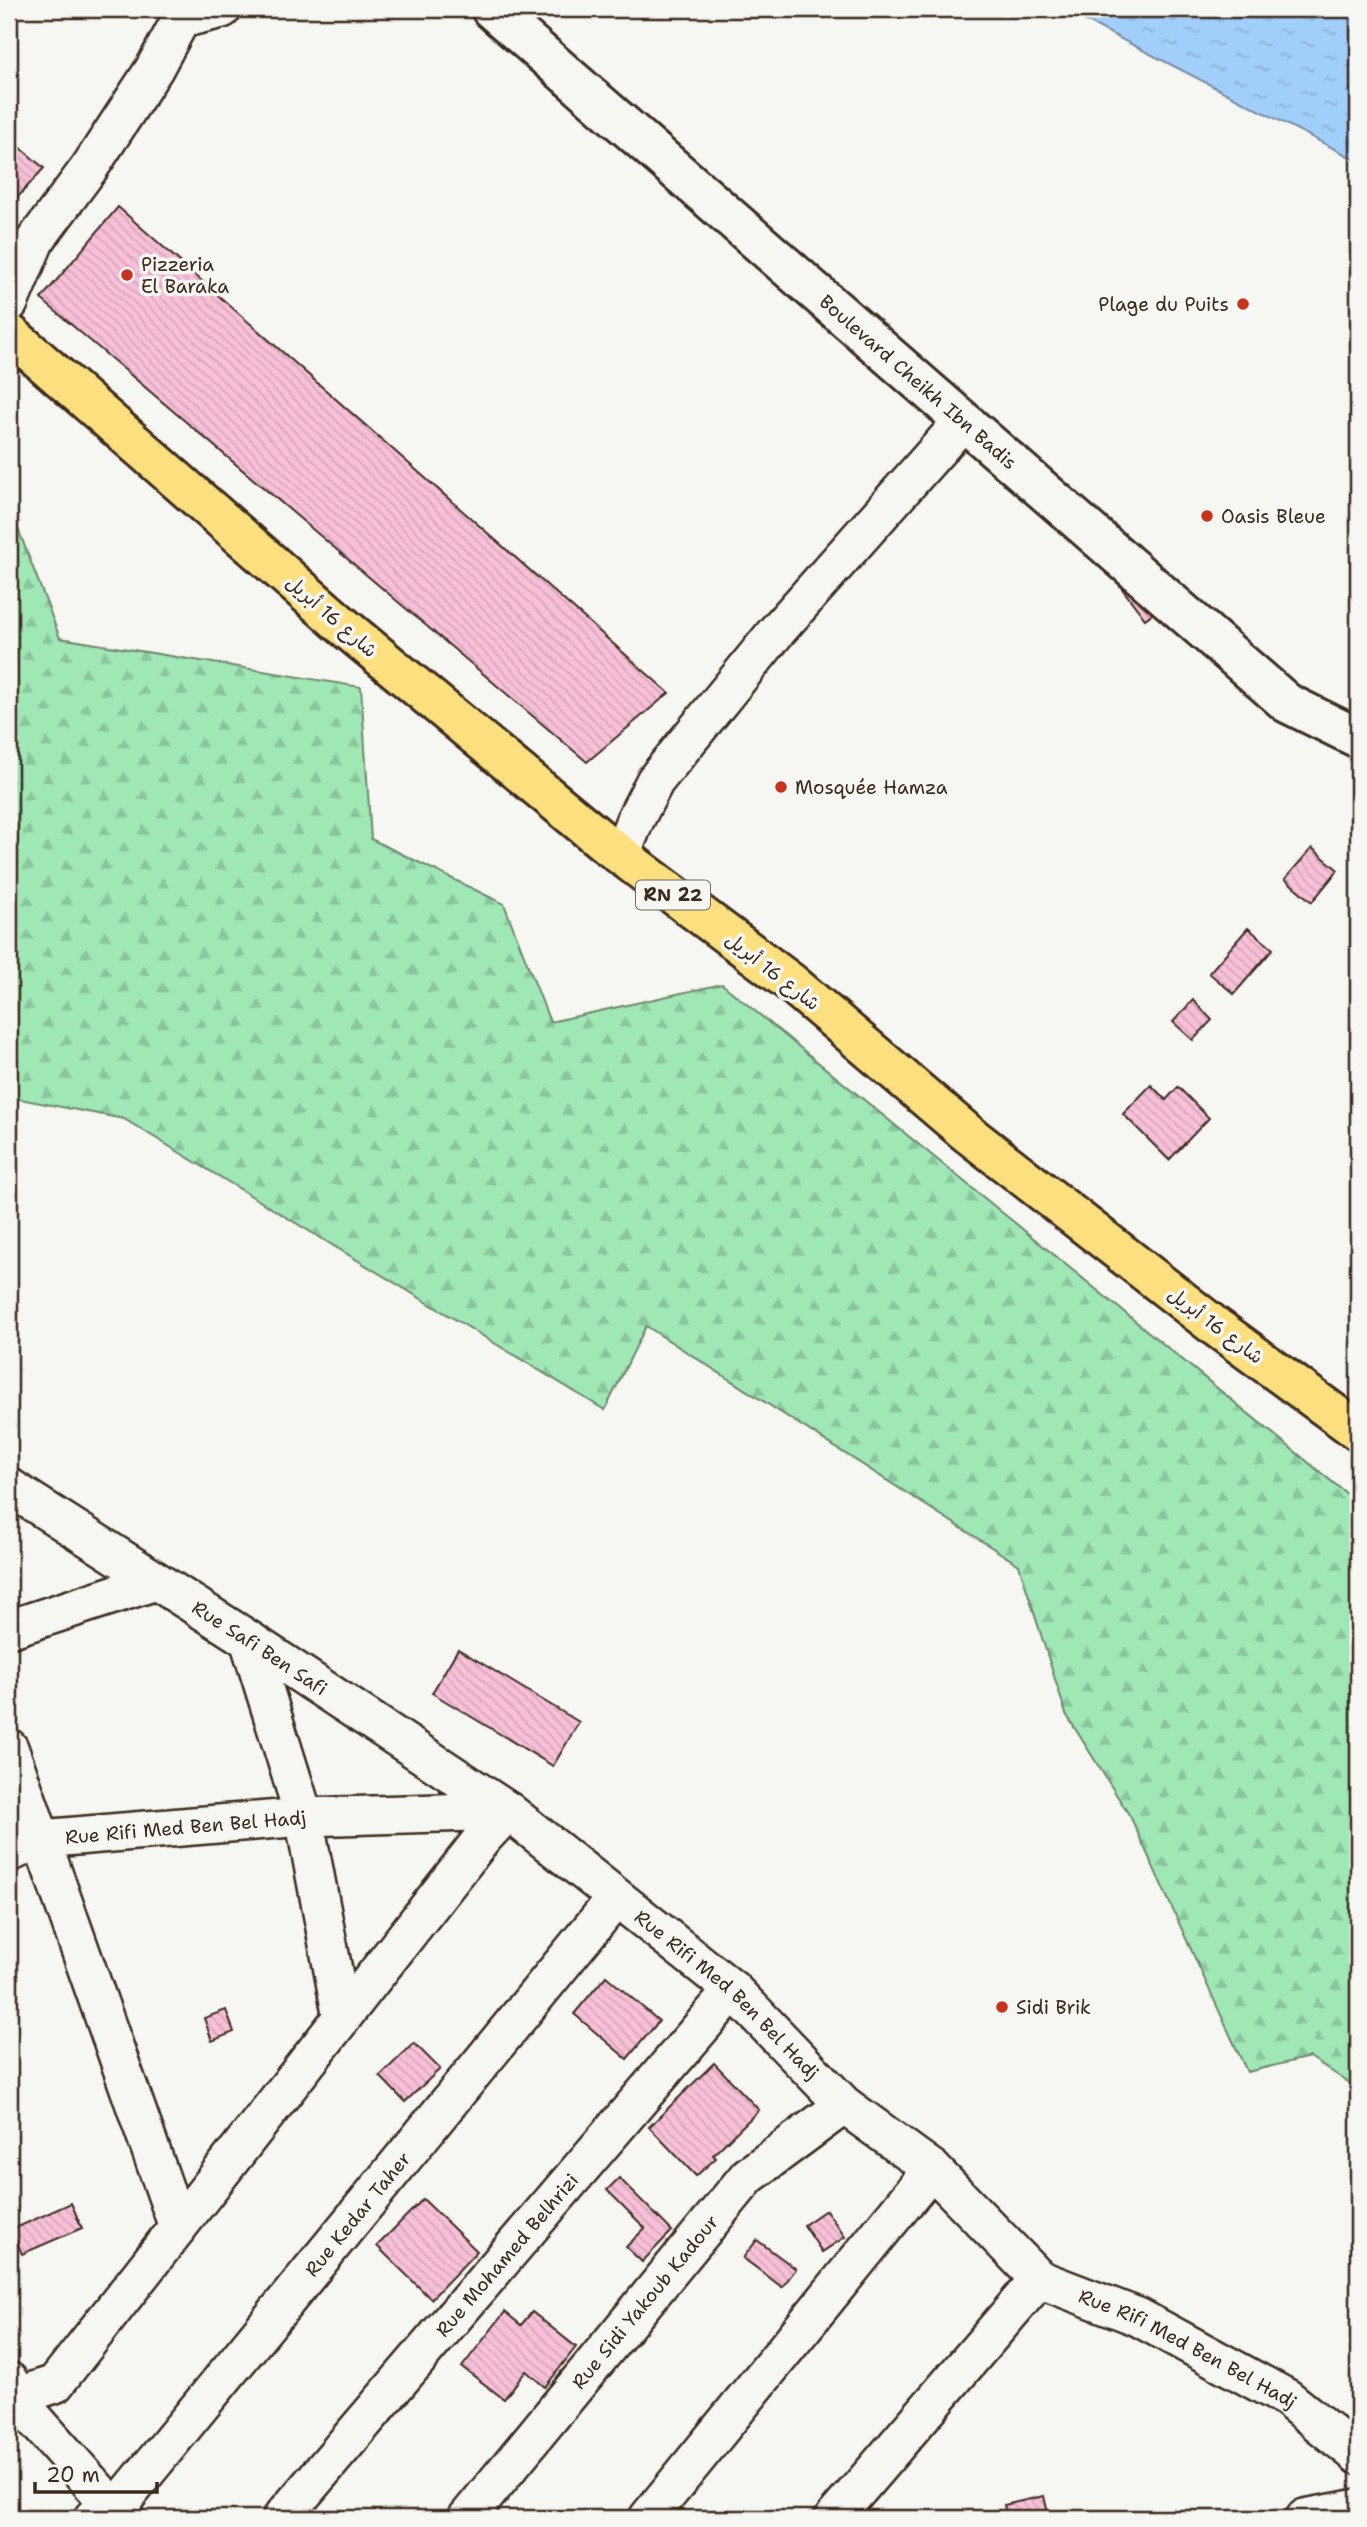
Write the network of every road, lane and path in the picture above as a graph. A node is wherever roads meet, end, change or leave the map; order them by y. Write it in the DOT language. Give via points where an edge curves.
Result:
graph roads {
  1 [pos="222,9"];
  2 [pos="491,9"];
  3 [pos="183,14"];
  4 [pos="9,303"];
  5 [pos="9,333"];
  6 [pos="964,421"];
  7 [pos="1358,738"];
  8 [pos="621,855"];
  9 [pos="1358,1431"];
  10 [pos="9,1487"];
  11 [pos="156,1581"];
  12 [pos="9,1629"];
  13 [pos="249,1640"];
  14 [pos="9,1748"];
  15 [pos="508,1811"];
  16 [pos="304,1817"];
  17 [pos="25,1846"];
  18 [pos="617,1898"];
  19 [pos="733,1990"];
  20 [pos="342,2018"];
  21 [pos="844,2105"];
  22 [pos="932,2169"];
  23 [pos="178,2227"];
  24 [pos="1039,2279"];
  25 [pos="11,2392"];
  26 [pos="1358,2455"];
  27 [pos="1358,2508"];
  28 [pos="111,2516"];
  29 [pos="282,2518"];
  30 [pos="467,2518"];
  31 [pos="648,2518"];
  32 [pos="834,2518"];
  33 [pos="1305,2518"];
  1 -- 3 [label="street"];
  2 -- 6 [label="street, Boulevard Cheikh Ibn Badis"];
  3 -- 4 [label="street" via="154,69 35,241"];
  5 -- 8 [label="main road, شارع 16 أبريل / RN 22" via="342,625"];
  6 -- 7 [label="street, Boulevard Cheikh Ibn Badis" via="1287,703"];
  6 -- 8 [label="street" via="776,632 655,781"];
  8 -- 9 [label="main road, شارع 16 أبريل / RN 22" via="790,982 999,1158"];
  10 -- 11 [label="street, Rue Safi Ben Safi"];
  11 -- 12 [label="street"];
  11 -- 13 [label="street, Rue Safi Ben Safi"];
  13 -- 15 [label="street, Rue Safi Ben Safi"];
  13 -- 16 [label="street"];
  14 -- 17 [label="street"];
  15 -- 16 [label="street, Rue Rifi Med Ben Bel Hadj"];
  15 -- 18 [label="street, Rue Rifi Med Ben Bel Hadj"];
  15 -- 20 [label="street"];
  16 -- 17 [label="street, Rue Rifi Med Ben Bel Hadj"];
  16 -- 20 [label="street"];
  17 -- 23 [label="street"];
  18 -- 19 [label="street, Rue Rifi Med Ben Bel Hadj"];
  18 -- 28 [label="street, Rue Kedar Taher"];
  19 -- 21 [label="street, Rue Rifi Med Ben Bel Hadj"];
  19 -- 29 [label="street, Rue Mohamed Belhrizi"];
  20 -- 23 [label="street"];
  21 -- 22 [label="street, Rue Rifi Med Ben Bel Hadj"];
  21 -- 30 [label="street, Rue Sidi Yakoub Kadour" via="748,2176"];
  22 -- 24 [label="street, Rue Rifi Med Ben Bel Hadj"];
  22 -- 31 [label="street"];
  23 -- 25 [label="street" via="55,2384"];
  24 -- 26 [label="street, Rue Rifi Med Ben Bel Hadj" via="1138,2317 1287,2398"];
  24 -- 32 [label="street"];
  25 -- 28 [label="street"];
  27 -- 33 [label="street"];
}
